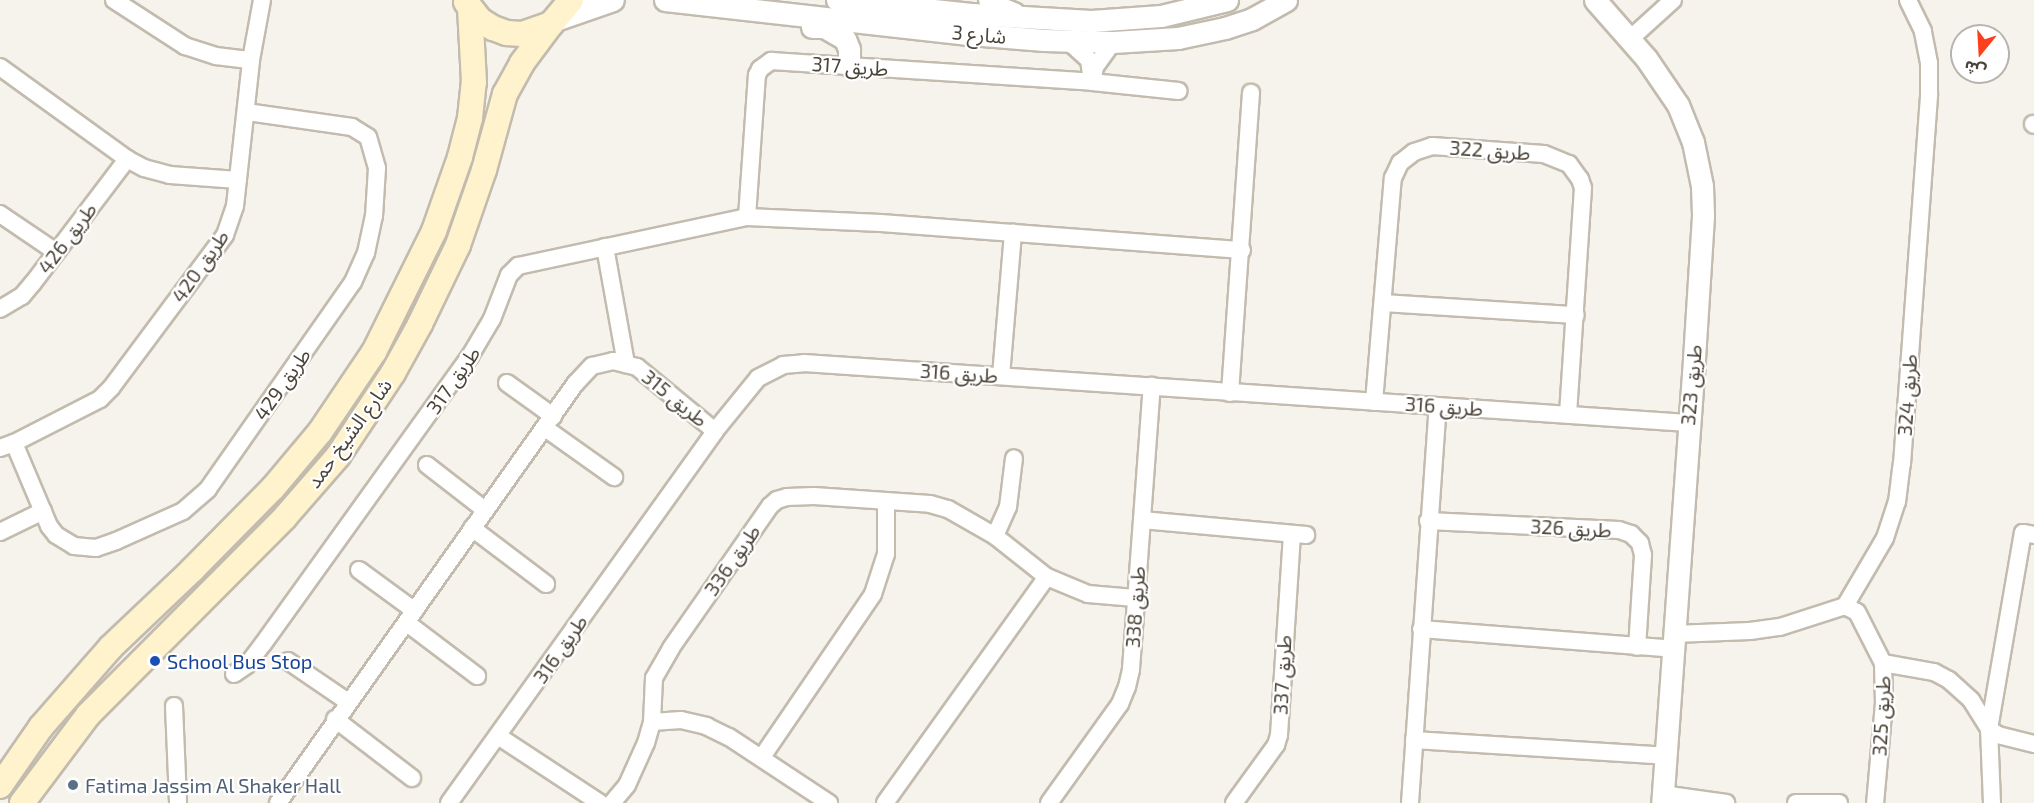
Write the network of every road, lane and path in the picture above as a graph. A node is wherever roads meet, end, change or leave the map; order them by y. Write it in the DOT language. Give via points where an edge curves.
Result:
graph roads {
  1 [pos="114,0"];
  2 [pos="262,0"];
  3 [pos="613,0"];
  4 [pos="665,0"];
  5 [pos="837,0"];
  6 [pos="951,0"];
  7 [pos="987,0"];
  8 [pos="1227,0"];
  9 [pos="1286,0"];
  10 [pos="1595,0"];
  11 [pos="1673,0"];
  12 [pos="1908,0"];
  13 [pos="466,3"];
  14 [pos="722,7"];
  15 [pos="926,9"];
  16 [pos="560,14"];
  17 [pos="1037,19"];
  18 [pos="1630,39"];
  19 [pos="1068,41"];
  20 [pos="1113,42"];
  21 [pos="251,60"];
  22 [pos="849,65"];
  23 [pos="0,68"];
  24 [pos="1092,82"];
  25 [pos="1179,91"];
  26 [pos="1251,93"];
  27 [pos="246,112"];
  28 [pos="127,159"];
  29 [pos="238,180"];
  30 [pos="0,214"];
  31 [pos="747,217"];
  32 [pos="1013,233"];
  33 [pos="605,247"];
  34 [pos="1242,250"];
  35 [pos="56,252"];
  36 [pos="1383,303"];
  37 [pos="0,309"];
  38 [pos="1576,315"];
  39 [pos="626,364"];
  40 [pos="1001,376"];
  41 [pos="507,383"];
  42 [pos="1152,386"];
  43 [pos="1230,393"];
  44 [pos="1374,402"];
  45 [pos="1438,406"];
  46 [pos="1568,415"];
  47 [pos="549,422"];
  48 [pos="1688,423"];
  49 [pos="715,431"];
  50 [pos="7,446"];
  51 [pos="1014,458"];
  52 [pos="427,465"];
  53 [pos="614,477"];
  54 [pos="886,501"];
  55 [pos="485,510"];
  56 [pos="43,511"];
  57 [pos="1142,520"];
  58 [pos="1428,521"];
  59 [pos="472,528"];
  60 [pos="0,532"];
  61 [pos="2029,534"];
  62 [pos="995,536"];
  63 [pos="359,570"];
  64 [pos="1047,577"];
  65 [pos="546,584"];
  66 [pos="1135,598"];
  67 [pos="1845,606"];
  68 [pos="411,617"];
  69 [pos="1421,629"];
  70 [pos="1674,641"];
  71 [pos="1637,647"];
  72 [pos="288,661"];
  73 [pos="1883,663"];
  74 [pos="234,674"];
  75 [pos="477,676"];
  76 [pos="348,702"];
  77 [pos="174,706"];
  78 [pos="335,719"];
  79 [pos="652,722"];
  80 [pos="1989,729"];
  81 [pos="498,736"];
  82 [pos="1414,740"];
  83 [pos="2034,744"];
  84 [pos="1665,756"];
  85 [pos="762,757"];
  86 [pos="412,778"];
  87 [pos="0,786"];
  88 [pos="1662,798"];
  89 [pos="22,803"];
  90 [pos="178,803"];
  91 [pos="278,803"];
  92 [pos="449,803"];
  93 [pos="600,803"];
  94 [pos="612,803"];
  95 [pos="829,803"];
  96 [pos="885,803"];
  97 [pos="1049,803"];
  98 [pos="1234,803"];
  99 [pos="1410,803"];
  100 [pos="1726,803"];
  101 [pos="1796,803"];
  102 [pos="1839,803"];
  103 [pos="1875,803"];
  104 [pos="1992,803"];
  1 -- 21 [label="street" via="185,46 216,56"];
  2 -- 21 [label="street, طريق 420"];
  3 -- 16 [label="street"];
  4 -- 14 [label="street, شارع 3"];
  5 -- 15 [label="street, شارع 3"];
  6 -- 15 [label="street"];
  7 -- 17 [label="street"];
  8 -- 17 [label="street, شارع 3" via="1113,21"];
  9 -- 20 [label="street, شارع 3" via="1252,19 1225,28 1178,38"];
  10 -- 18 [label="street, طريق 323"];
  11 -- 18 [label="street"];
  12 -- 67 [label="street, طريق 324" via="1923,31 1929,93 1902,464 1897,502 1885,538"];
  13 -- 16 [label="main road" via="480,20 507,33 537,31"];
  13 -- 87 [label="main road, شارع الشيخ حمد" via="474,82 460,157 434,231 374,352 320,432 273,488 111,647 37,732"];
  14 -- 19 [label="street, شارع 3"];
  14 -- 22 [label="street" via="761,21 824,27 845,39"];
  15 -- 17 [label="street, شارع 3"];
  16 -- 89 [label="main road, شارع الشيخ حمد" via="522,63 505,94 458,245 420,324 338,456 285,518 88,716"];
  18 -- 48 [label="street, طريق 323" via="1678,105 1693,142 1702,186"];
  19 -- 20 [label="street, شارع 3"];
  19 -- 24 [label="street" via="1089,60"];
  20 -- 24 [label="street" via="1095,67"];
  21 -- 27 [label="street, طريق 420"];
  22 -- 24 [label="street, طريق 317"];
  22 -- 31 [label="street, طريق 317" via="777,60 760,69"];
  23 -- 28 [label="street"];
  24 -- 25 [label="street, طريق 317"];
  26 -- 34 [label="street"];
  27 -- 29 [label="street, طريق 420"];
  27 -- 56 [label="street, طريق 429" via="352,128 368,137 378,168 374,216 361,268 208,489 183,511 116,541 86,548 56,535"];
  28 -- 29 [label="street" via="170,175"];
  28 -- 35 [label="street, طريق 426"];
  29 -- 50 [label="street, طريق 420" via="225,235 111,388 87,408"];
  30 -- 35 [label="street"];
  31 -- 32 [label="street, طريق 317"];
  31 -- 33 [label="street, طريق 317"];
  32 -- 34 [label="street, طريق 317"];
  32 -- 40 [label="street"];
  33 -- 39 [label="street"];
  33 -- 74 [label="street, طريق 317" via="524,264 513,270 492,319 470,356 263,644 247,665"];
  34 -- 43 [label="street"];
  35 -- 37 [label="street, طريق 426" via="22,296"];
  36 -- 38 [label="street"];
  36 -- 38 [label="street, طريق 322" via="1393,178 1400,164 1414,152 1432,147 1553,156 1576,171 1584,198"];
  36 -- 44 [label="street, طريق 322"];
  38 -- 46 [label="street, طريق 322"];
  39 -- 47 [label="street, طريق 315" via="613,361 592,366"];
  39 -- 49 [label="street, طريق 315" via="637,367"];
  40 -- 42 [label="street, طريق 316"];
  40 -- 49 [label="street, طريق 316" via="804,363 783,365 758,378"];
  41 -- 47 [label="street"];
  42 -- 43 [label="street, طريق 316"];
  42 -- 57 [label="street, طريق 338"];
  43 -- 44 [label="street, طريق 316"];
  44 -- 45 [label="street, طريق 316"];
  45 -- 46 [label="street, طريق 316"];
  45 -- 58 [label="street"];
  46 -- 48 [label="street, طريق 316"];
  47 -- 53 [label="street"];
  47 -- 55 [label="street, طريق 315"];
  48 -- 70 [label="street, طريق 323"];
  49 -- 81 [label="street, طريق 316"];
  50 -- 56 [label="street, طريق 429"];
  51 -- 62 [label="street" via="1008,507"];
  52 -- 55 [label="street"];
  54 -- 62 [label="street, طريق 336" via="948,509"];
  54 -- 79 [label="street, طريق 336" via="796,496 777,500 770,506 654,678"];
  54 -- 85 [label="street" via="886,554 873,594"];
  55 -- 59 [label="street, طريق 315"];
  56 -- 60 [label="street"];
  57 -- 66 [label="street, طريق 338"];
  57 -- 98 [label="street, طريق 337" via="1299,534 1279,735 1276,745"];
  58 -- 69 [label="street"];
  58 -- 71 [label="street, طريق 326" via="1619,530 1631,534 1640,543 1643,555"];
  59 -- 65 [label="street"];
  59 -- 68 [label="street, طريق 315"];
  61 -- 80 [label="street"];
  62 -- 64 [label="street, طريق 336"];
  63 -- 68 [label="street"];
  64 -- 66 [label="street, طريق 336" via="1088,594"];
  64 -- 96 [label="street"];
  66 -- 97 [label="street, طريق 338" via="1131,669 1120,704"];
  67 -- 70 [label="street" via="1780,627"];
  67 -- 73 [label="street, طريق 325" via="1857,612"];
  68 -- 75 [label="street"];
  68 -- 76 [label="street, طريق 315"];
  69 -- 71 [label="street"];
  69 -- 82 [label="street"];
  70 -- 71 [label="street"];
  70 -- 84 [label="street, طريق 323"];
  72 -- 76 [label="street"];
  73 -- 80 [label="street" via="1934,672 1949,680 1971,700"];
  73 -- 103 [label="street, طريق 325" via="1884,703"];
  76 -- 78 [label="street, طريق 315"];
  77 -- 90 [label="street"];
  78 -- 86 [label="street"];
  78 -- 91 [label="street, طريق 315"];
  79 -- 85 [label="street" via="681,720 706,726"];
  79 -- 94 [label="street, طريق 336" via="634,770"];
  80 -- 83 [label="street" via="2008,739"];
  80 -- 104 [label="street"];
  81 -- 92 [label="street, طريق 316"];
  81 -- 93 [label="street"];
  82 -- 84 [label="street"];
  82 -- 99 [label="street"];
  84 -- 88 [label="street, طريق 323"];
  85 -- 95 [label="street"];
  88 -- 100 [label="street"];
  101 -- 102 [label="street"];
}
